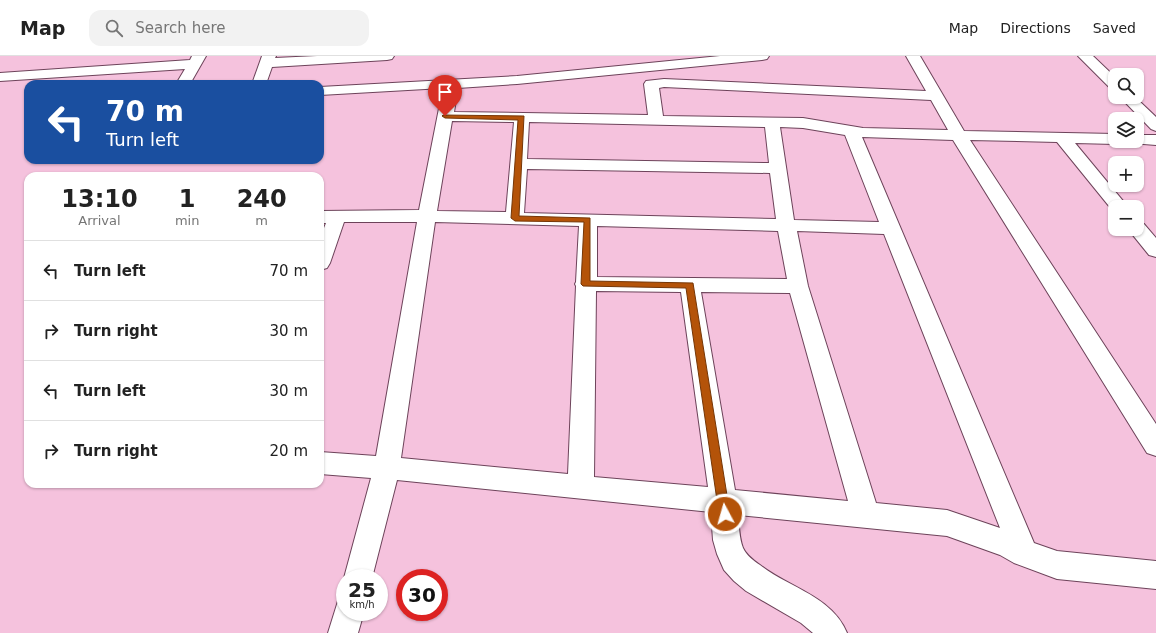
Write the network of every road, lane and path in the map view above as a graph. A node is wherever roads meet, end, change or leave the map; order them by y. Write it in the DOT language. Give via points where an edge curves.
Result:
graph roads {
  1 [pos="387,56"];
  2 [pos="762,56"];
  3 [pos="912,56"];
  4 [pos="1086,56"];
  5 [pos="268,59"];
  6 [pos="197,60"];
  7 [pos="646,67"];
  8 [pos="0,77"];
  9 [pos="1108,78"];
  10 [pos="185,80"];
  11 [pos="260,80"];
  12 [pos="451,84"];
  13 [pos="651,84"];
  14 [pos="324,92"];
  15 [pos="936,96"];
  16 [pos="1134,104"];
  17 [pos="445,116"];
  18 [pos="522,118"];
  19 [pos="656,120"];
  20 [pos="772,122"];
  21 [pos="1156,126"];
  22 [pos="851,131"];
  23 [pos="960,136"];
  24 [pos="1062,138"];
  25 [pos="1108,139"];
  26 [pos="1144,140"];
  27 [pos="1156,140"];
  28 [pos="519,164"];
  29 [pos="778,168"];
  30 [pos="1113,200"];
  31 [pos="427,216"];
  32 [pos="329,217"];
  33 [pos="515,218"];
  34 [pos="588,220"];
  35 [pos="786,225"];
  36 [pos="891,228"];
  37 [pos="1144,236"];
  38 [pos="324,243"];
  39 [pos="1156,251"];
  40 [pos="586,284"];
  41 [pos="690,285"];
  42 [pos="798,286"];
  43 [pos="1156,445"];
  44 [pos="324,464"];
  45 [pos="387,468"];
  46 [pos="581,487"];
  47 [pos="724,501"];
  48 [pos="866,515"];
  49 [pos="1024,553"];
  50 [pos="360,569"];
  51 [pos="1156,575"];
  52 [pos="346,621"];
  53 [pos="343,633"];
  54 [pos="832,633"];
  1 -- 5 [label="street"];
  2 -- 7 [label="street"];
  3 -- 15 [label="street"];
  4 -- 9 [label="street"];
  5 -- 11 [label="street"];
  6 -- 8 [label="street"];
  6 -- 10 [label="street"];
  7 -- 12 [label="street" via="586,67 517,80"];
  7 -- 13 [label="street"];
  12 -- 14 [label="street"];
  12 -- 17 [label="street"];
  13 -- 15 [label="street"];
  13 -- 19 [label="street"];
  15 -- 23 [label="street"];
  16 -- 21 [label="street"];
  17 -- 18 [label="street"];
  17 -- 31 [label="street"];
  18 -- 19 [label="street"];
  18 -- 28 [label="street"];
  19 -- 20 [label="street"];
  20 -- 22 [label="street" via="814,124"];
  20 -- 29 [label="street"];
  22 -- 23 [label="street"];
  22 -- 36 [label="street"];
  23 -- 24 [label="street"];
  23 -- 43 [label="street"];
  24 -- 25 [label="street"];
  24 -- 30 [label="street"];
  26 -- 27 [label="street"];
  28 -- 29 [label="street"];
  28 -- 33 [label="street"];
  29 -- 35 [label="street"];
  31 -- 32 [label="street"];
  31 -- 33 [label="street"];
  31 -- 45 [label="street"];
  32 -- 38 [label="street"];
  33 -- 34 [label="street"];
  34 -- 35 [label="street"];
  34 -- 40 [label="street"];
  35 -- 36 [label="street"];
  35 -- 42 [label="street"];
  36 -- 49 [label="street"];
  37 -- 39 [label="street"];
  40 -- 41 [label="street"];
  40 -- 46 [label="street"];
  41 -- 42 [label="street"];
  41 -- 47 [label="street"];
  42 -- 48 [label="street"];
  44 -- 45 [label="street"];
  45 -- 46 [label="street"];
  45 -- 50 [label="street"];
  46 -- 47 [label="street"];
  47 -- 48 [label="street"];
  47 -- 54 [label="street" via="727,540 733,558 745,573 823,620"];
  48 -- 49 [label="street" via="946,523 1008,544"];
  49 -- 51 [label="street" via="1057,565"];
  52 -- 53 [label="street"];
}
